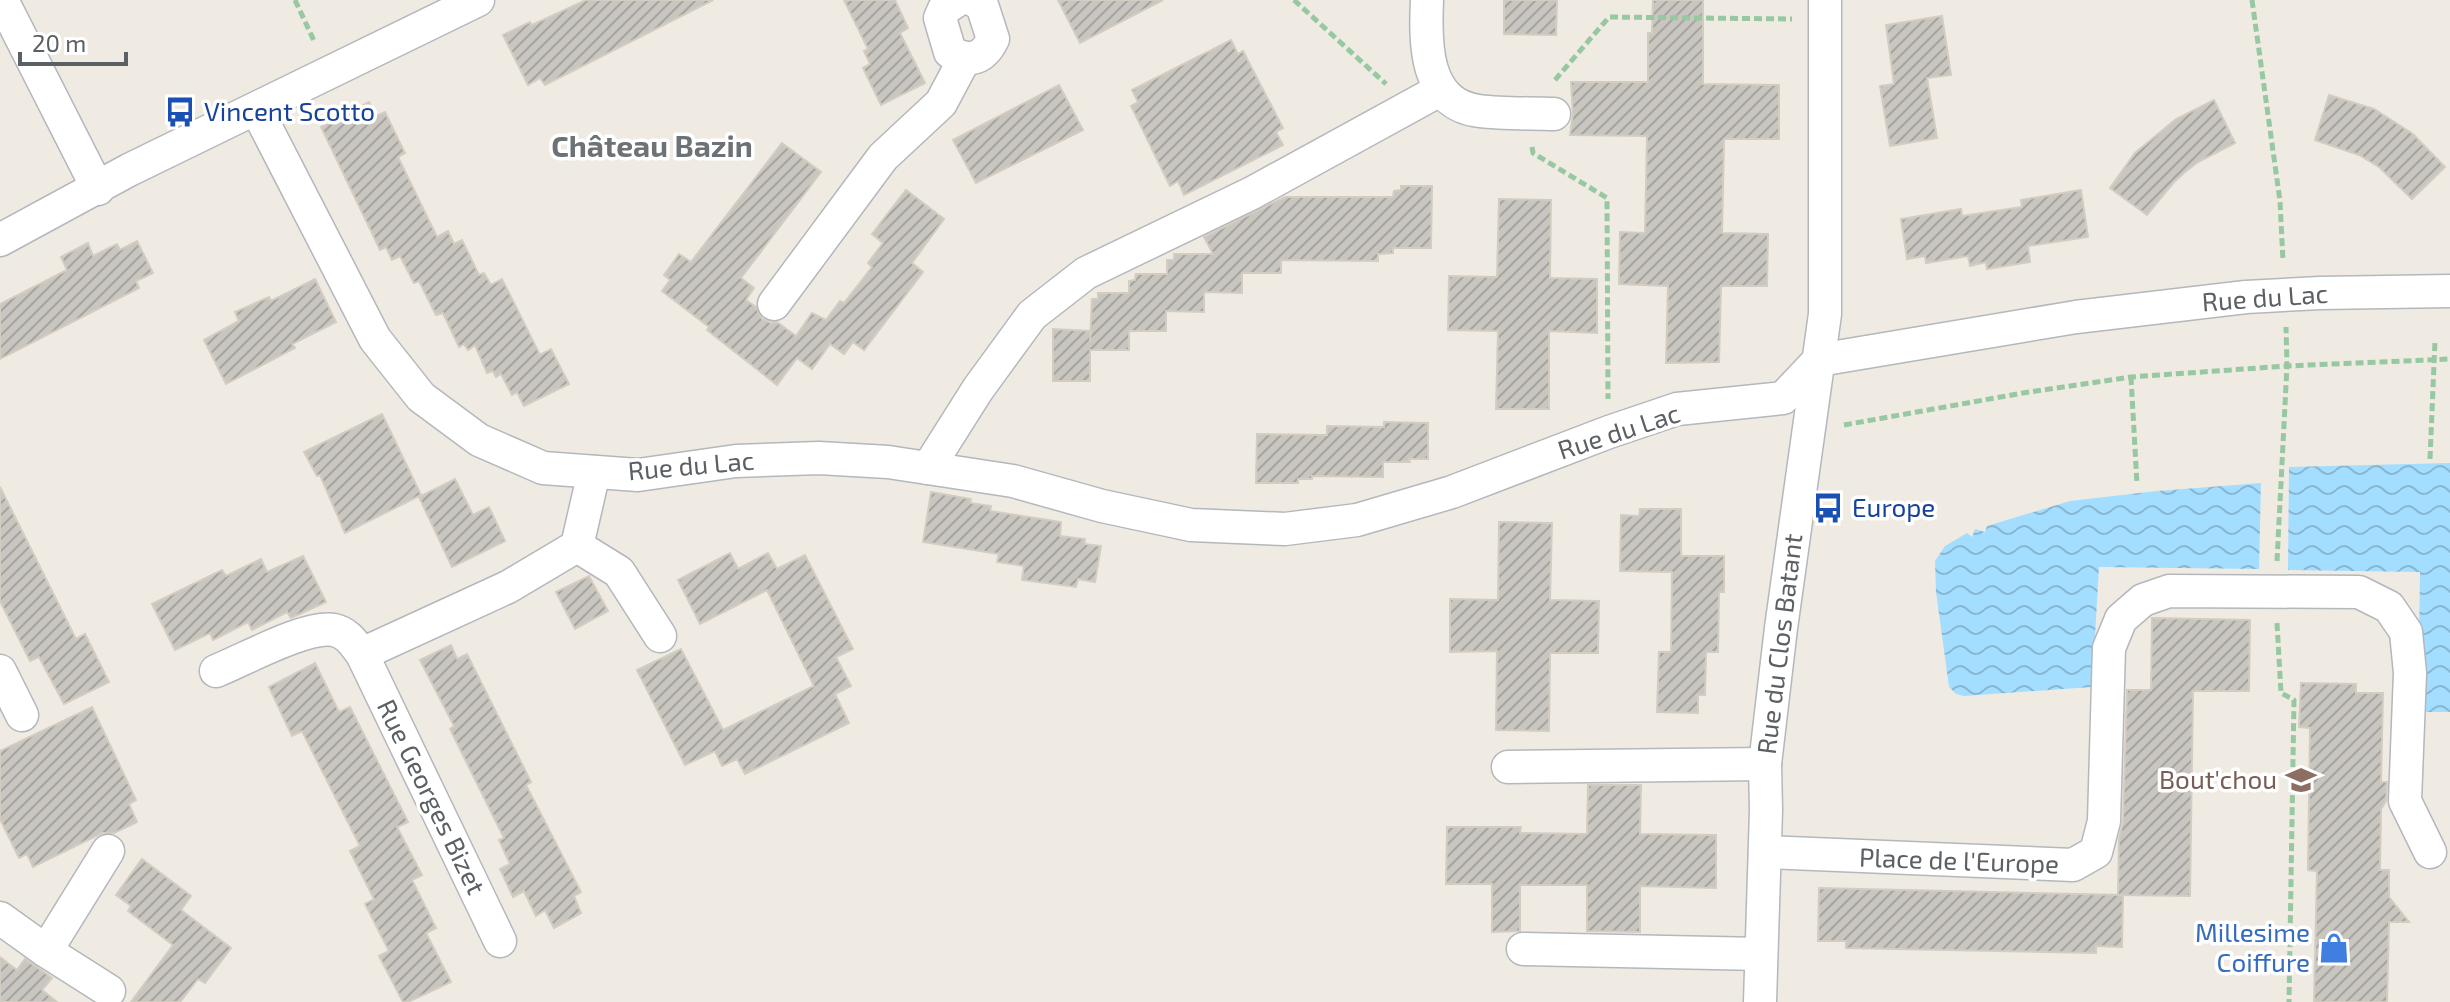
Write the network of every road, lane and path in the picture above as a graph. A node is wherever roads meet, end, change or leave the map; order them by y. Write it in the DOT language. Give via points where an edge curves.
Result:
graph roads {
  1 [pos="2,0"];
  2 [pos="295,0"];
  3 [pos="478,0"];
  4 [pos="956,0"];
  5 [pos="973,0"];
  6 [pos="1294,0"];
  7 [pos="1427,0"];
  8 [pos="2252,0"];
  9 [pos="1825,10"];
  10 [pos="965,58"];
  11 [pos="330,73"];
  12 [pos="1440,90"];
  13 [pos="1410,106"];
  14 [pos="257,110"];
  15 [pos="1540,113"];
  16 [pos="98,189"];
  17 [pos="0,240"];
  18 [pos="2450,291"];
  19 [pos="2285,294"];
  20 [pos="774,304"];
  21 [pos="2435,341"];
  22 [pos="2434,359"];
  23 [pos="2450,359"];
  24 [pos="1819,360"];
  25 [pos="2287,366"];
  26 [pos="2131,377"];
  27 [pos="1832,430"];
  28 [pos="1609,432"];
  29 [pos="2430,459"];
  30 [pos="928,468"];
  31 [pos="594,472"];
  32 [pos="2137,484"];
  33 [pos="577,546"];
  34 [pos="2275,591"];
  35 [pos="660,636"];
  36 [pos="362,654"];
  37 [pos="0,671"];
  38 [pos="216,671"];
  39 [pos="22,715"];
  40 [pos="1765,764"];
  41 [pos="1508,767"];
  42 [pos="108,851"];
  43 [pos="1765,852"];
  44 [pos="2430,852"];
  45 [pos="0,918"];
  46 [pos="500,941"];
  47 [pos="1523,949"];
  48 [pos="46,951"];
  49 [pos="1761,954"];
  50 [pos="109,991"];
  51 [pos="1760,1002"];
  52 [pos="2289,1002"];
  1 -- 16 [label="street"];
  2 -- 11 [label="path"];
  3 -- 11 [label="street"];
  4 -- 10 [label="street" via="940,18 950,52"];
  5 -- 10 [label="street" via="982,5 993,39 987,51"];
  6 -- 13 [label="path"];
  7 -- 12 [label="street" via="1425,40"];
  8 -- 19 [label="path" via="2280,201"];
  9 -- 15 [label="path" via="1609,17"];
  9 -- 24 [label="street, Rue du Clos Batant" via="1825,314"];
  10 -- 20 [label="street" via="941,103 883,157"];
  11 -- 14 [label="street"];
  12 -- 13 [label="street"];
  12 -- 15 [label="street" via="1476,111"];
  13 -- 30 [label="street" via="1252,193 1086,273 1032,315"];
  14 -- 16 [label="street"];
  14 -- 31 [label="street, Rue du Lac" via="375,339 421,397 479,440 543,468"];
  15 -- 28 [label="path" via="1533,153 1607,198"];
  16 -- 17 [label="street"];
  18 -- 19 [label="street, Rue du Lac"];
  19 -- 24 [label="street, Rue du Lac" via="2076,317"];
  19 -- 25 [label="path"];
  21 -- 22 [label="path"];
  22 -- 23 [label="path"];
  22 -- 25 [label="path"];
  22 -- 29 [label="path"];
  24 -- 28 [label="street, Rue du Lac" via="1783,398 1677,409"];
  24 -- 40 [label="street, Rue du Clos Batant"];
  25 -- 26 [label="path"];
  25 -- 34 [label="path"];
  26 -- 27 [label="path"];
  26 -- 32 [label="path"];
  28 -- 30 [label="street, Rue du Lac" via="1442,495 1357,520 1285,529 1191,525 1013,481"];
  30 -- 31 [label="street, Rue du Lac" via="819,458 736,461 638,475"];
  31 -- 33 [label="street"];
  33 -- 35 [label="street" via="619,572"];
  33 -- 36 [label="street" via="508,587"];
  34 -- 43 [label="street, Place de l'Europe" via="2169,591 2143,600 2121,619 2109,648 2104,821 2096,852 2073,865"];
  34 -- 44 [label="street, Place de l'Europe" via="2359,592 2389,607 2406,632 2410,673 2405,801"];
  34 -- 52 [label="path" via="2281,693 2294,700"];
  36 -- 38 [label="street, Rue Georges Bizet" via="350,637 335,630 311,631"];
  36 -- 46 [label="street, Rue Georges Bizet"];
  37 -- 39 [label="street"];
  40 -- 41 [label="street"];
  40 -- 43 [label="street, Rue du Clos Batant"];
  42 -- 48 [label="street"];
  43 -- 49 [label="street, Rue du Clos Batant"];
  45 -- 48 [label="street"];
  47 -- 49 [label="street"];
  48 -- 50 [label="street"];
  49 -- 51 [label="street, Rue du Clos Batant"];
}
